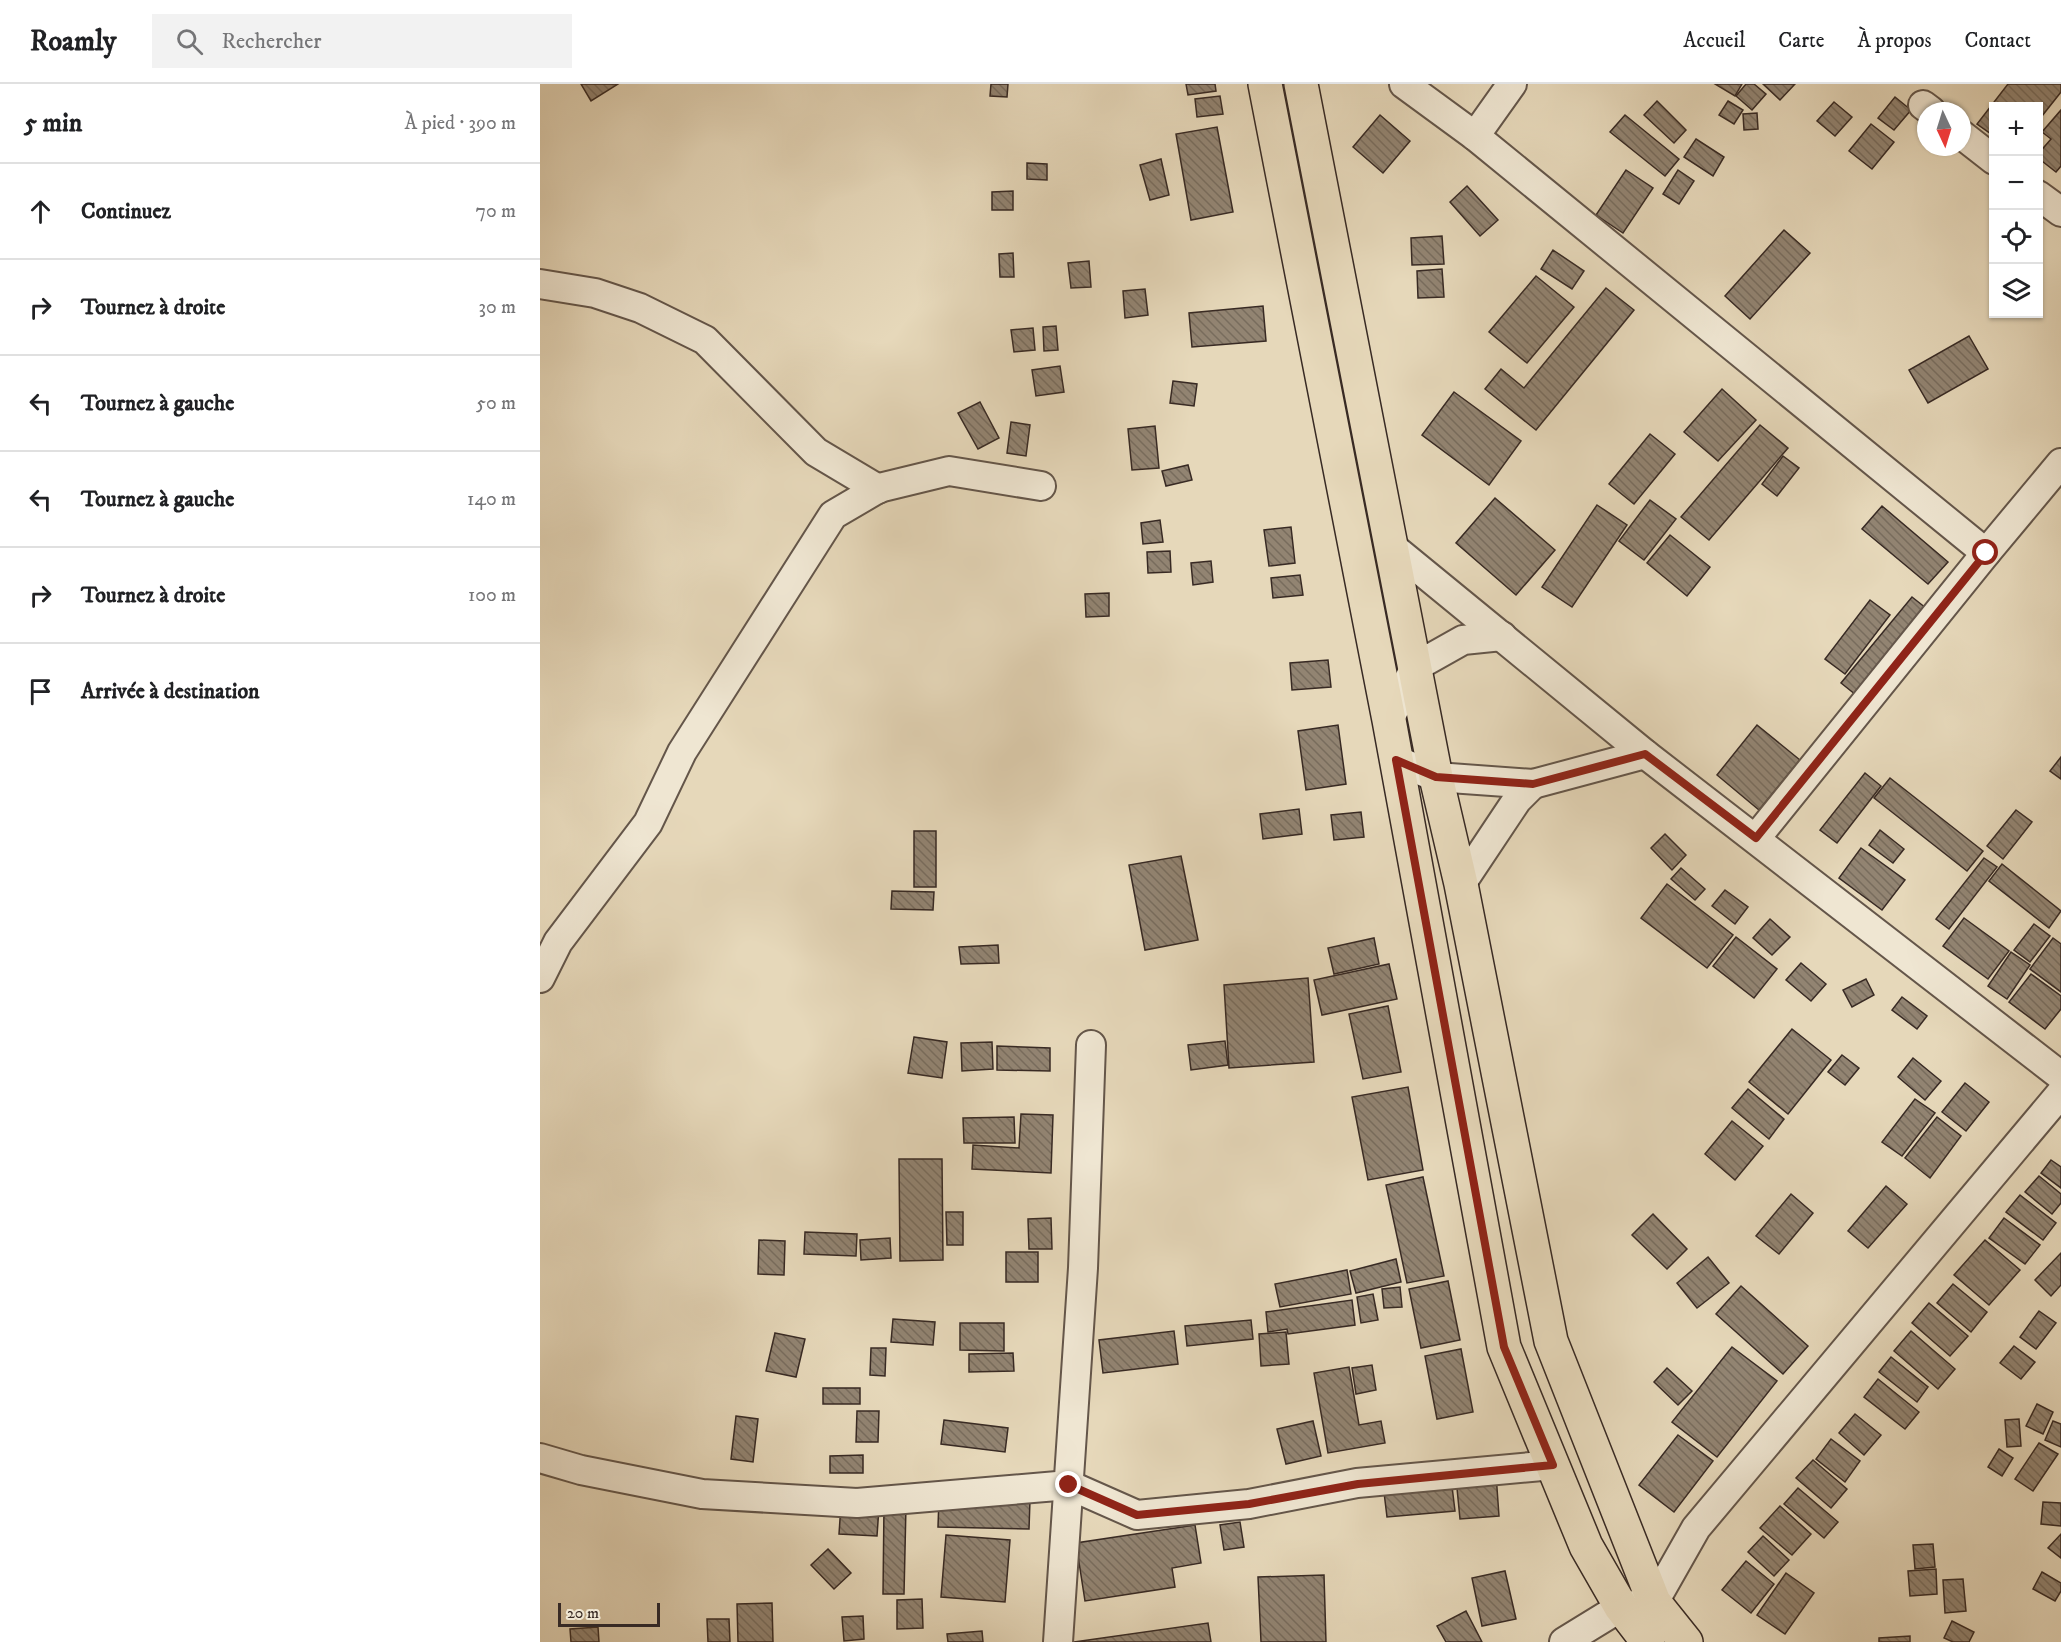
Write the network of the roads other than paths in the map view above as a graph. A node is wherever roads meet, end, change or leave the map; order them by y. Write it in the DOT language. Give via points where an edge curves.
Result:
graph roads {
  1 [pos="1266,84"];
  2 [pos="1301,84"];
  3 [pos="1404,84"];
  4 [pos="1512,84"];
  5 [pos="1475,136"];
  6 [pos="1971,142"];
  7 [pos="1989,156"];
  8 [pos="2043,199"];
  9 [pos="2061,212"];
  10 [pos="540,284"];
  11 [pos="2061,463"];
  12 [pos="1041,486"];
  13 [pos="878,489"];
  14 [pos="1391,546"];
  15 [pos="1986,553"];
  16 [pos="1502,636"];
  17 [pos="1414,667"];
  18 [pos="1389,720"];
  19 [pos="1645,754"];
  20 [pos="1396,760"];
  21 [pos="1436,777"];
  22 [pos="1533,784"];
  23 [pos="1756,838"];
  24 [pos="1461,884"];
  25 [pos="540,978"];
  26 [pos="1091,1045"];
  27 [pos="2061,1076"];
  28 [pos="2061,1093"];
  29 [pos="540,1458"];
  30 [pos="1553,1465"];
  31 [pos="1069,1485"];
  32 [pos="1654,1602"];
  33 [pos="1621,1607"];
  34 [pos="1058,1642"];
  35 [pos="1564,1642"];
  36 [pos="1648,1642"];
  37 [pos="1686,1642"];
  1 -- 18 [label="main road"];
  2 -- 14 [label="main road"];
  3 -- 5 [label="street"];
  4 -- 5 [label="street"];
  5 -- 15 [label="street"];
  6 -- 7 [label="street"];
  8 -- 9 [label="street"];
  10 -- 13 [label="street" via="595,293 640,308 705,340 816,452"];
  11 -- 15 [label="street"];
  12 -- 13 [label="street" via="949,471"];
  13 -- 25 [label="street" via="833,515 681,752 648,823 558,942"];
  14 -- 16 [label="street"];
  14 -- 17 [label="main road"];
  15 -- 23 [label="street"];
  16 -- 17 [label="street" via="1463,640"];
  16 -- 19 [label="street"];
  17 -- 18 [label="street"];
  17 -- 21 [label="main road"];
  18 -- 20 [label="main road"];
  19 -- 22 [label="street"];
  19 -- 23 [label="street"];
  20 -- 21 [label="street"];
  20 -- 30 [label="main road" via="1504,1347"];
  21 -- 22 [label="street"];
  21 -- 24 [label="main road"];
  22 -- 24 [label="street" via="1517,800"];
  23 -- 27 [label="street"];
  24 -- 32 [label="main road" via="1551,1341"];
  26 -- 31 [label="street" via="1083,1268"];
  28 -- 32 [label="street" via="1696,1528"];
  29 -- 31 [label="street" via="580,1470 702,1494 847,1503"];
  30 -- 31 [label="street" via="1358,1484 1249,1504 1137,1515"];
  30 -- 33 [label="main road" via="1586,1546"];
  31 -- 34 [label="street"];
  32 -- 33 [label="street"];
  32 -- 37 [label="main road"];
  33 -- 35 [label="street"];
  33 -- 36 [label="main road"];
}
